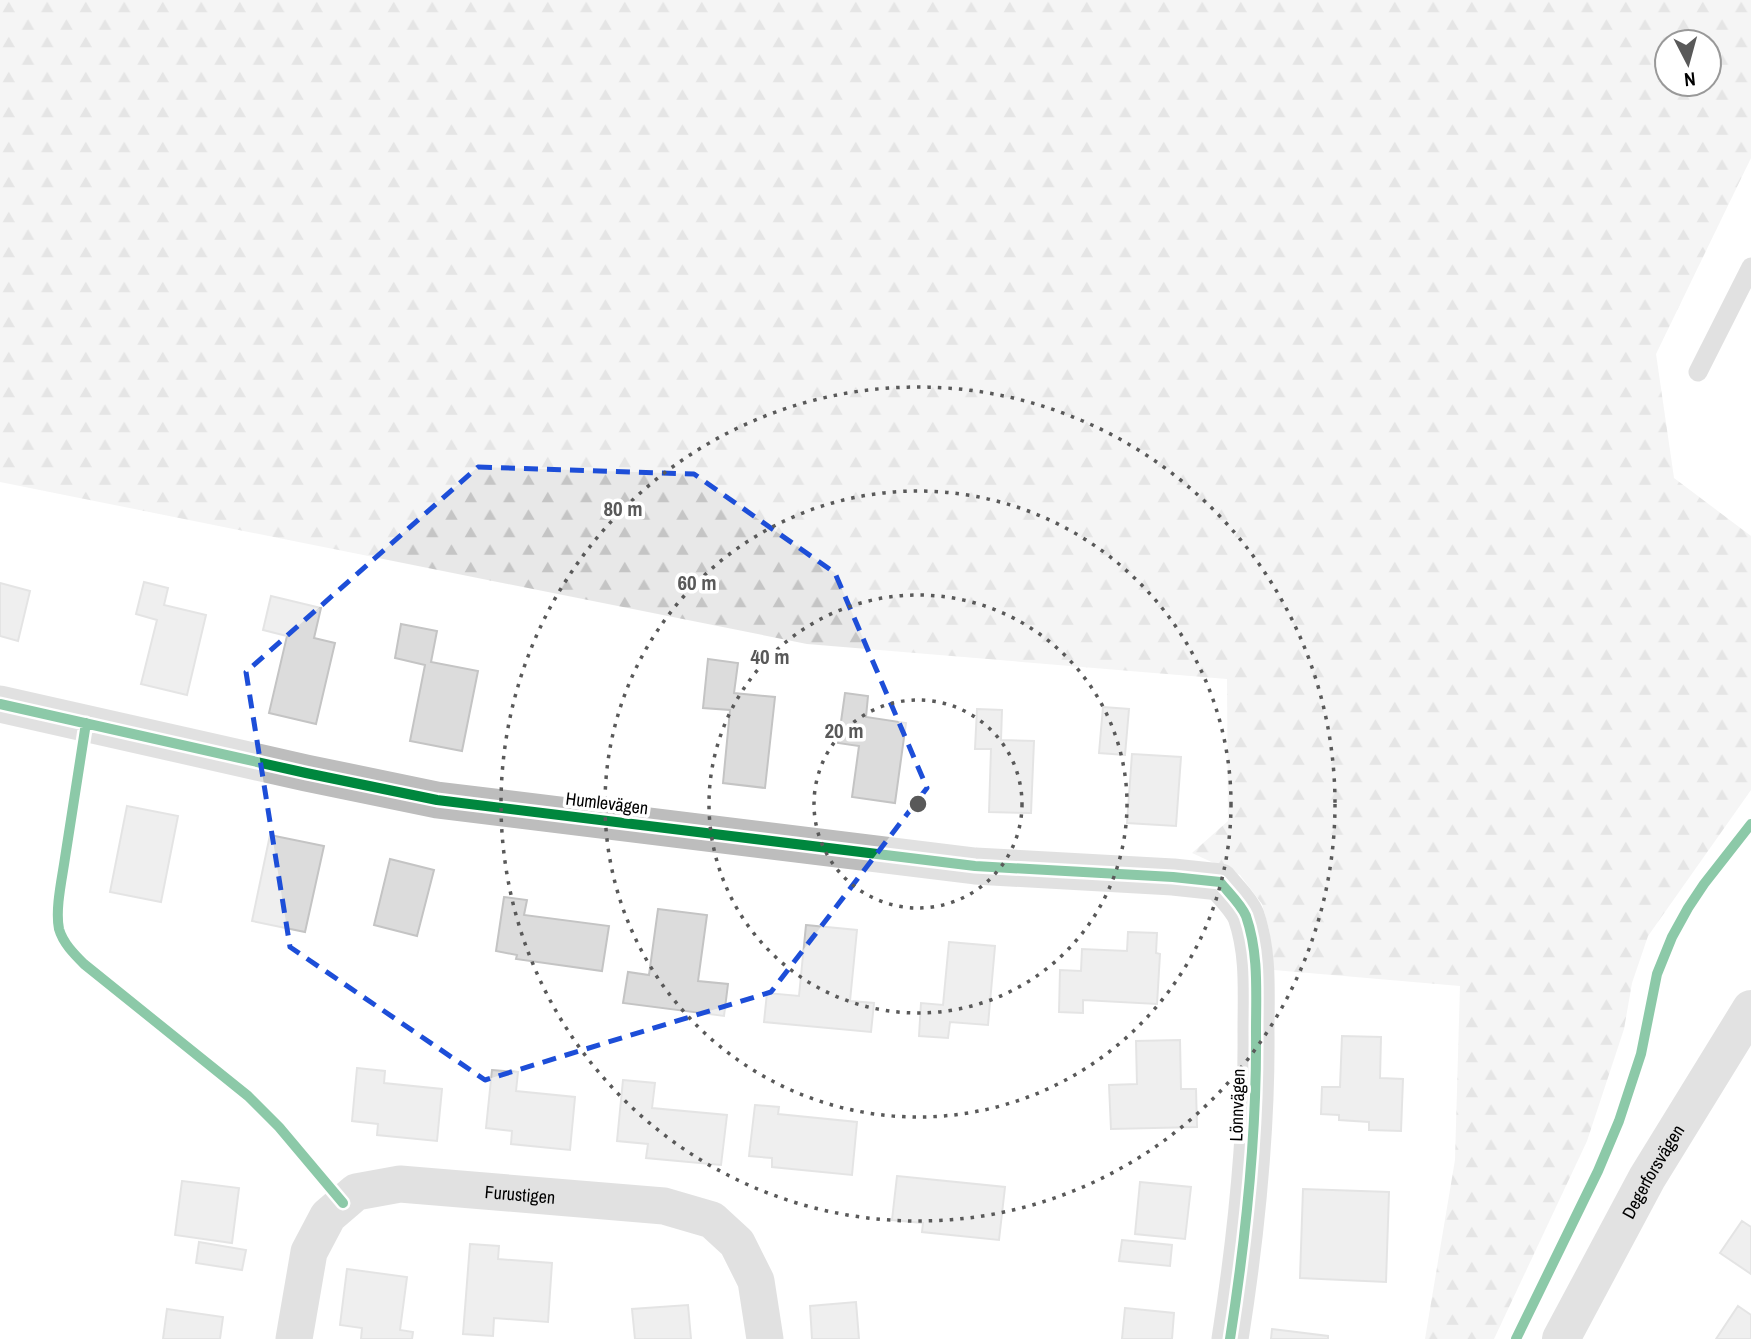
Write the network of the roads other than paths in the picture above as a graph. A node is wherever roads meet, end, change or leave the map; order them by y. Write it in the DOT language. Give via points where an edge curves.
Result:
graph roads {
  1 [pos="1751,267"];
  2 [pos="1698,372"];
  3 [pos="0,704"];
  4 [pos="1218,882"];
  5 [pos="1751,1009"];
  6 [pos="294,1339"];
  7 [pos="765,1339"];
  8 [pos="1230,1339"];
  9 [pos="1561,1339"];
  1 -- 2 [label="lane"];
  3 -- 4 [label="street, Humlevägen" via="437,800 975,866"];
  4 -- 8 [label="street, Lönnvägen" via="1245,913 1256,954 1252,1166"];
  5 -- 9 [label="main road, Degerforsvägen" via="1647,1178"];
  6 -- 7 [label="street, Furustigen" via="309,1252 328,1216 356,1192 400,1184 664,1206 712,1220 737,1243 756,1281"];
}
